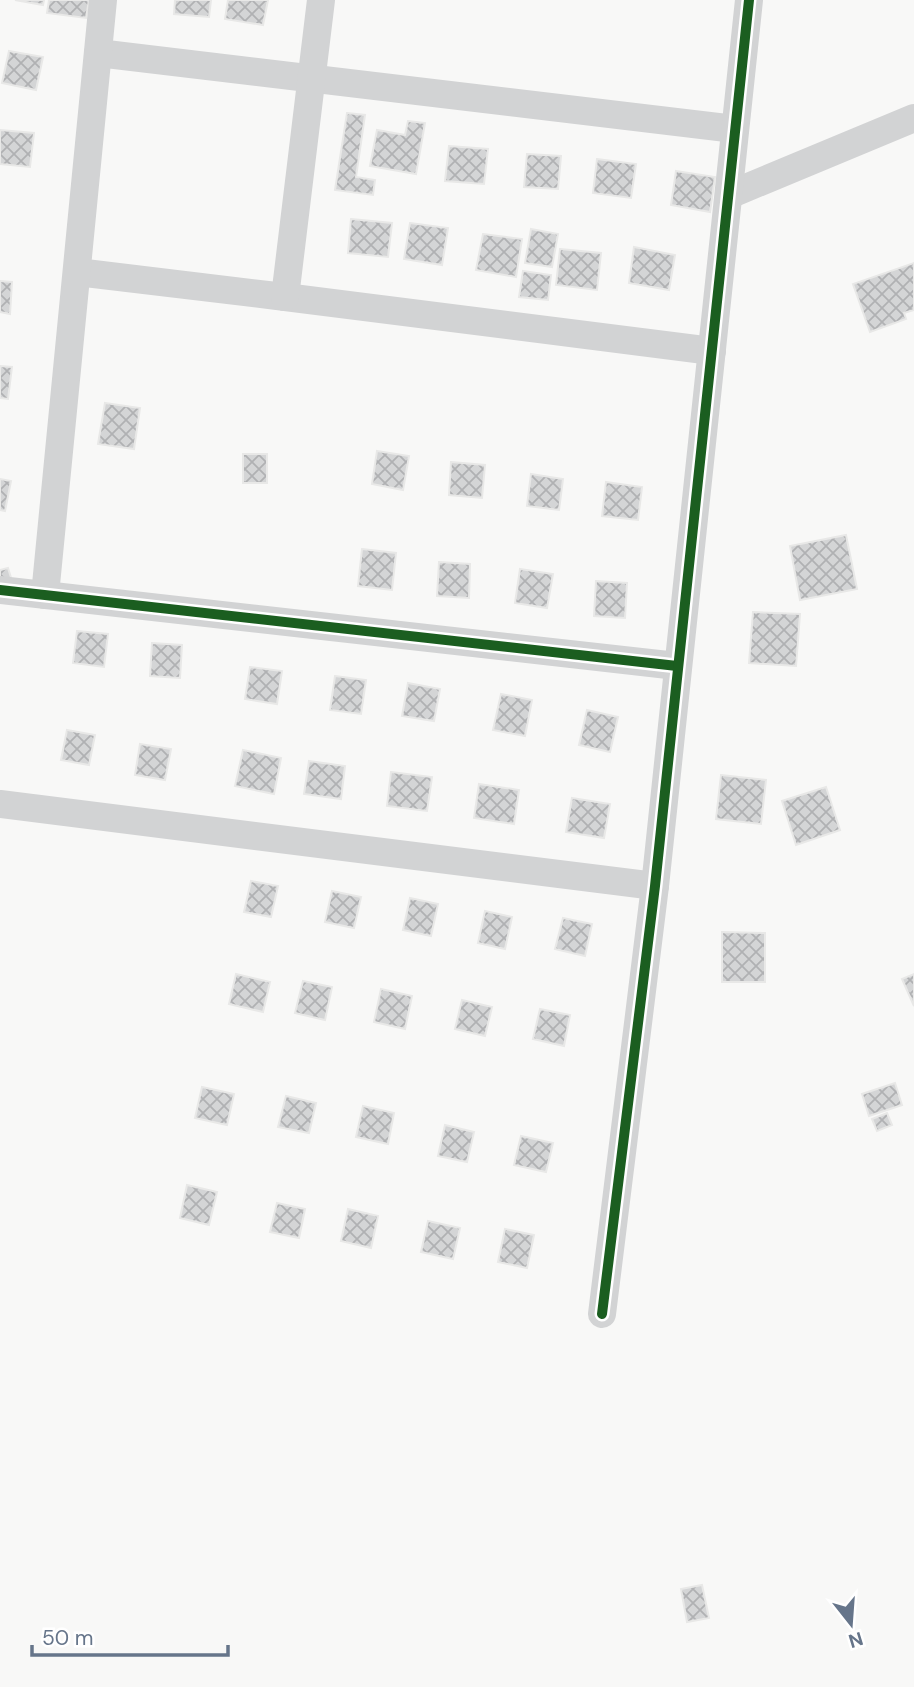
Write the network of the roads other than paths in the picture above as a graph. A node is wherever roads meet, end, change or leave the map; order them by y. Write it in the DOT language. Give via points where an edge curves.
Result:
graph roads {
  1 [pos="103,0"];
  2 [pos="321,0"];
  3 [pos="749,0"];
  4 [pos="98,52"];
  5 [pos="312,78"];
  6 [pos="914,118"];
  7 [pos="735,129"];
  8 [pos="729,195"];
  9 [pos="77,272"];
  10 [pos="285,297"];
  11 [pos="712,351"];
  12 [pos="0,590"];
  13 [pos="46,595"];
  14 [pos="677,666"];
  15 [pos="0,804"];
  16 [pos="655,886"];
  17 [pos="602,1314"];
  1 -- 4 [label="street"];
  2 -- 5 [label="street"];
  3 -- 7 [label="street"];
  4 -- 5 [label="street"];
  4 -- 9 [label="street"];
  5 -- 7 [label="street"];
  5 -- 10 [label="street"];
  6 -- 8 [label="street"];
  7 -- 8 [label="street"];
  8 -- 11 [label="street"];
  9 -- 10 [label="street"];
  9 -- 13 [label="street"];
  10 -- 11 [label="street"];
  11 -- 14 [label="street"];
  12 -- 13 [label="street"];
  13 -- 14 [label="street"];
  14 -- 16 [label="street"];
  15 -- 16 [label="street"];
  16 -- 17 [label="street"];
}
